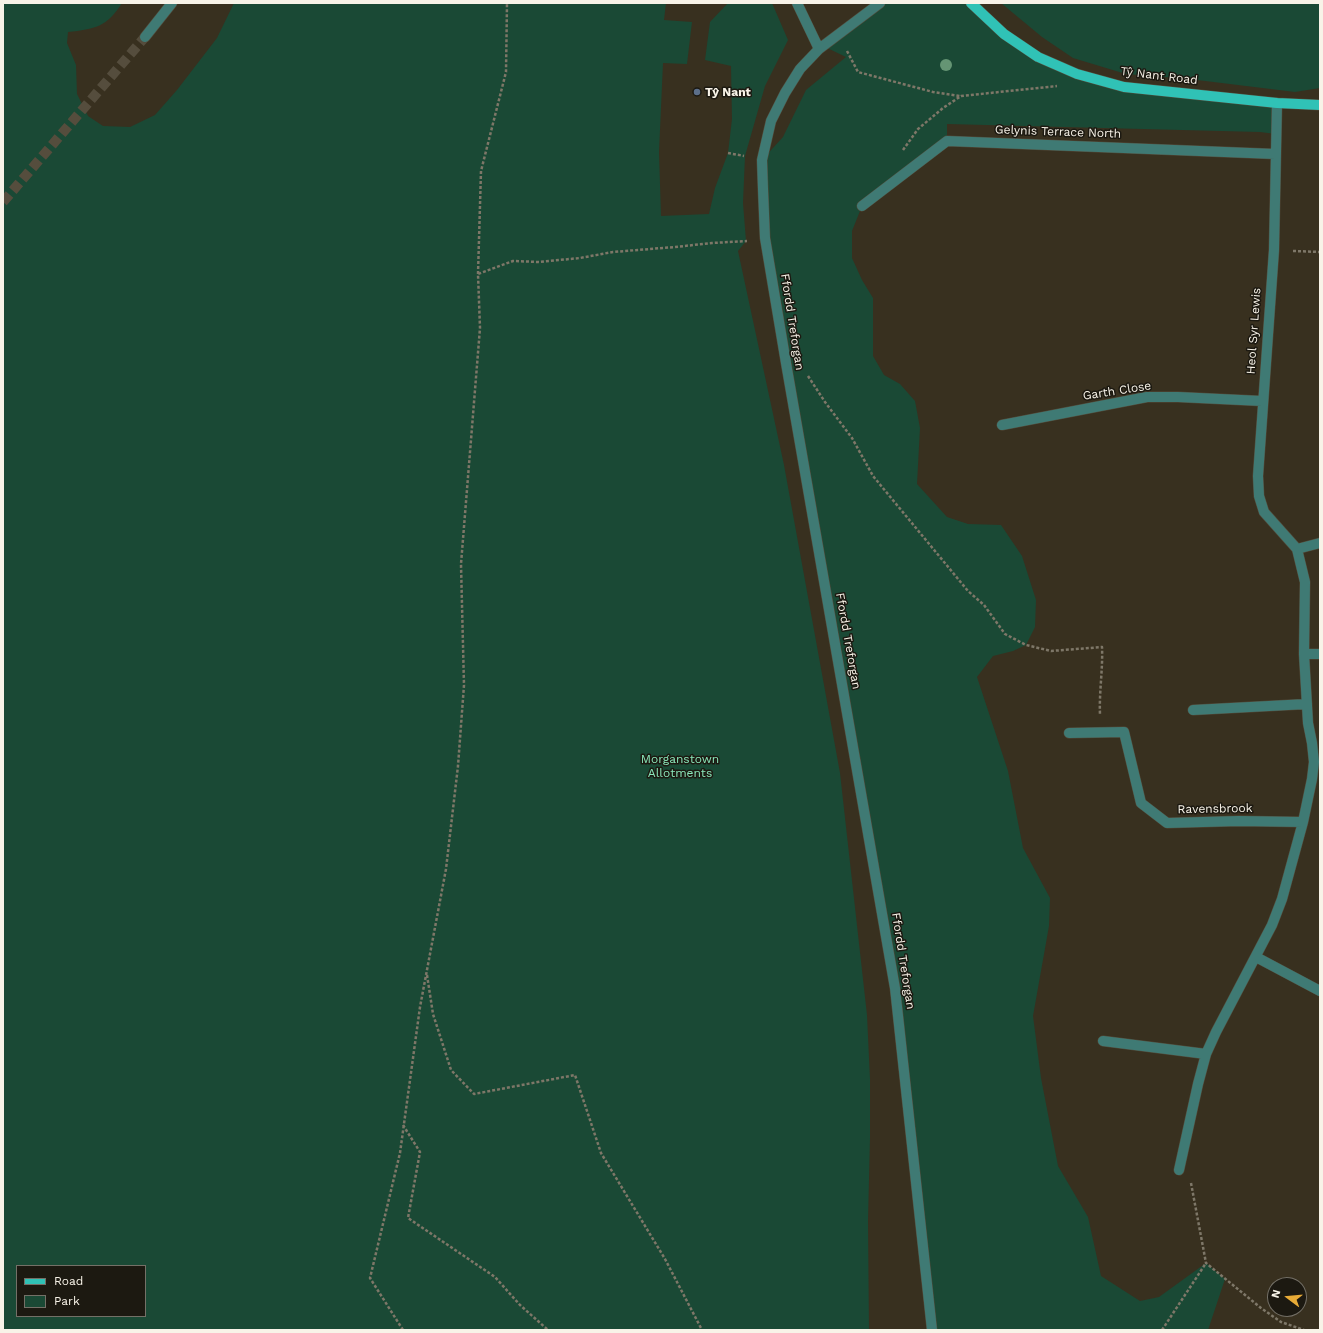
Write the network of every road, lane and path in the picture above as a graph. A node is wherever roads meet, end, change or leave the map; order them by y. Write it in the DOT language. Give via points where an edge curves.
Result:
graph roads {
  1 [pos="172,3"];
  2 [pos="507,3"];
  3 [pos="797,3"];
  4 [pos="880,3"];
  5 [pos="972,3"];
  6 [pos="837,36"];
  7 [pos="144,37"];
  8 [pos="819,49"];
  9 [pos="1078,74"];
  10 [pos="961,96"];
  11 [pos="1277,103"];
  12 [pos="1320,105"];
  13 [pos="1276,154"];
  14 [pos="900,178"];
  15 [pos="862,206"];
  16 [pos="765,238"];
  17 [pos="1274,250"];
  18 [pos="1320,252"];
  19 [pos="478,274"];
  20 [pos="786,363"];
  21 [pos="1262,401"];
  22 [pos="1002,425"];
  23 [pos="1320,543"];
  24 [pos="1297,549"];
  25 [pos="1304,654"];
  26 [pos="1320,654"];
  27 [pos="1307,704"];
  28 [pos="1193,710"];
  29 [pos="1069,733"];
  30 [pos="1101,733"];
  31 [pos="1303,822"];
  32 [pos="1256,957"];
  33 [pos="426,972"];
  34 [pos="1320,991"];
  35 [pos="1103,1041"];
  36 [pos="1206,1054"];
  37 [pos="404,1125"];
  38 [pos="1179,1170"];
  39 [pos="1206,1263"];
  40 [pos="403,1330"];
  41 [pos="548,1330"];
  42 [pos="702,1330"];
  43 [pos="932,1330"];
  44 [pos="1162,1330"];
  45 [pos="1304,1330"];
  1 -- 7 [label="street"];
  2 -- 19 [label="path" via="506,72 481,171"];
  3 -- 8 [label="street"];
  4 -- 6 [label="street, Ffordd Treforgan"];
  5 -- 9 [label="main road, Tŷ Nant Road" via="1004,34 1038,57"];
  6 -- 8 [label="street, Ffordd Treforgan"];
  6 -- 10 [label="path" via="858,72 933,92"];
  8 -- 16 [label="street, Ffordd Treforgan" via="800,69 771,121 762,160"];
  9 -- 10 [label="path" via="1057,86"];
  9 -- 11 [label="main road, Tŷ Nant Road" via="1124,87"];
  10 -- 14 [label="path" via="918,129 902,152"];
  11 -- 12 [label="main road, Tŷ Nant Road"];
  11 -- 13 [label="street, Heol Syr Lewis"];
  13 -- 14 [label="street, Gelynis Terrace North" via="947,141"];
  13 -- 17 [label="street, Heol Syr Lewis"];
  14 -- 15 [label="street, Gelynis Terrace North"];
  16 -- 19 [label="path" via="746,242 712,242 675,248 613,252 539,262 513,261"];
  16 -- 20 [label="street, Ffordd Treforgan"];
  17 -- 18 [label="path"];
  17 -- 21 [label="street, Heol Syr Lewis"];
  19 -- 33 [label="path" via="480,328 461,564 464,685 458,766 446,869"];
  20 -- 30 [label="path" via="806,373 852,438 873,476 968,591 984,605 1005,634 1026,645 1051,651 1102,647"];
  20 -- 43 [label="street, Ffordd Treforgan" via="895,988"];
  21 -- 22 [label="street, Garth Close" via="1147,398"];
  21 -- 24 [label="street, Heol Syr Lewis" via="1259,496 1264,512"];
  23 -- 24 [label="street"];
  24 -- 25 [label="street, Heol Syr Lewis" via="1305,582"];
  25 -- 26 [label="street"];
  25 -- 27 [label="street"];
  27 -- 28 [label="street"];
  27 -- 31 [label="street" via="1314,762"];
  29 -- 30 [label="street, Ravensbrook"];
  30 -- 31 [label="street, Ravensbrook" via="1124,732 1141,803 1167,823"];
  31 -- 32 [label="street" via="1282,899"];
  32 -- 34 [label="street"];
  32 -- 36 [label="street"];
  33 -- 37 [label="path"];
  33 -- 42 [label="path" via="433,1014 451,1070 474,1094 575,1075 601,1153 665,1259"];
  35 -- 36 [label="street"];
  36 -- 38 [label="street"];
  37 -- 40 [label="path" via="370,1278"];
  37 -- 41 [label="path" via="420,1152 408,1218 495,1277 520,1305"];
  38 -- 39 [label="path" via="1191,1183"];
  39 -- 44 [label="path"];
  39 -- 45 [label="path" via="1281,1322"];
}
